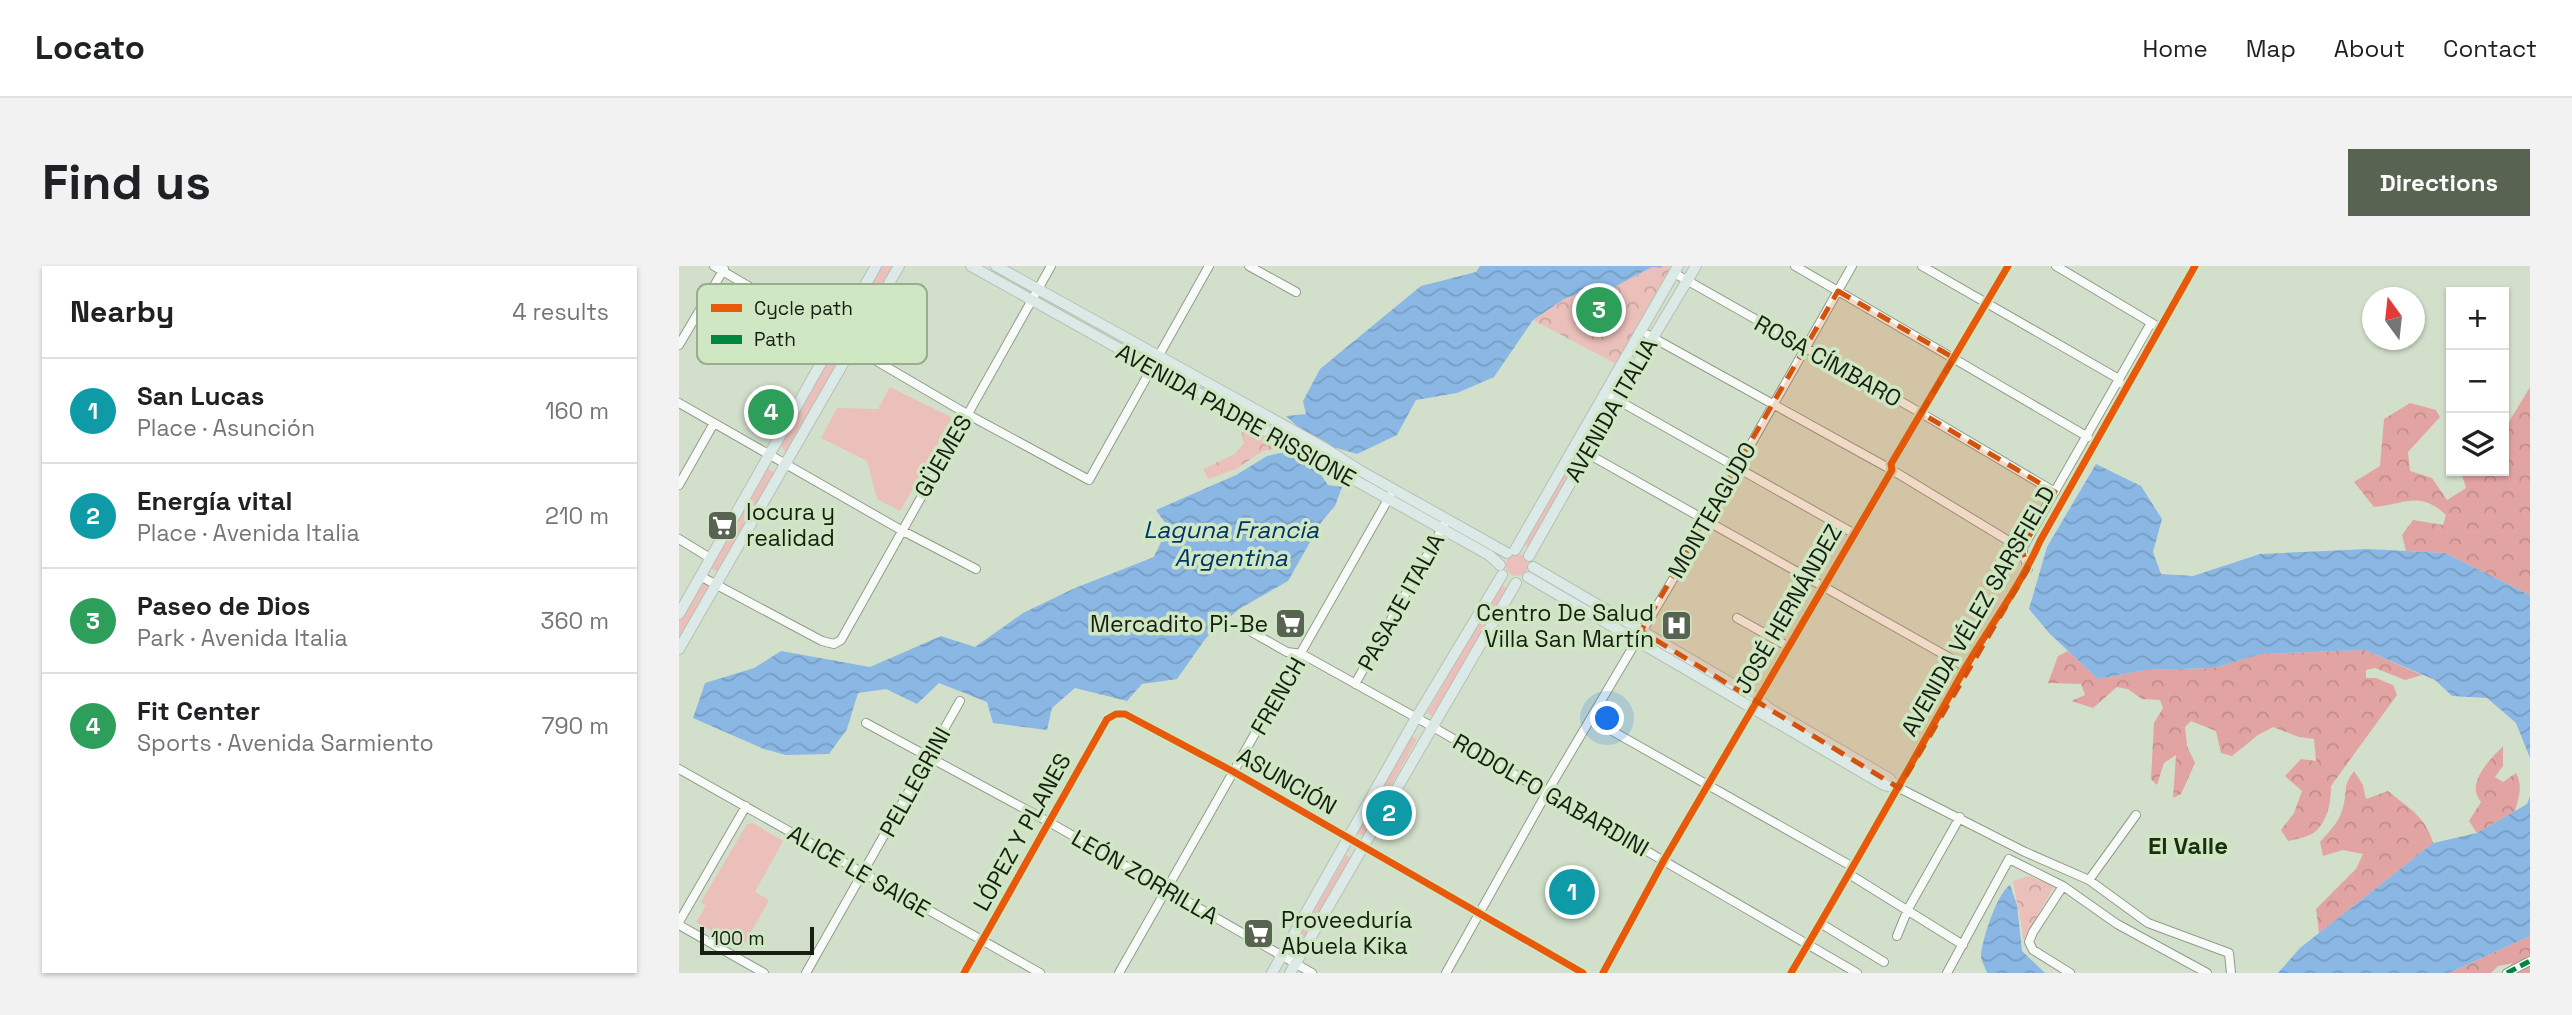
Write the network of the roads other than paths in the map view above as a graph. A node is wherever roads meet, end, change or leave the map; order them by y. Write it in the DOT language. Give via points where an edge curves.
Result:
graph roads {
  1 [pos="715,266"];
  2 [pos="876,266"];
  3 [pos="899,266"];
  4 [pos="971,266"];
  5 [pos="996,266"];
  6 [pos="1051,266"];
  7 [pos="1209,266"];
  8 [pos="1249,266"];
  9 [pos="1696,266"];
  10 [pos="1795,266"];
  11 [pos="1852,266"];
  12 [pos="1922,266"];
  13 [pos="2008,266"];
  14 [pos="2056,266"];
  15 [pos="2195,266"];
  16 [pos="724,268"];
  17 [pos="1676,270"];
  18 [pos="1687,282"];
  19 [pos="715,284"];
  20 [pos="750,284"];
  21 [pos="866,284"];
  22 [pos="889,284"];
  23 [pos="1838,291"];
  24 [pos="1296,292"];
  25 [pos="1034,295"];
  26 [pos="1986,303"];
  27 [pos="697,314"];
  28 [pos="2151,323"];
  29 [pos="2161,328"];
  30 [pos="1640,331"];
  31 [pos="1652,338"];
  32 [pos="679,345"];
  33 [pos="1805,348"];
  34 [pos="1954,358"];
  35 [pos="1155,362"];
  36 [pos="820,364"];
  37 [pos="842,364"];
  38 [pos="883,364"];
  39 [pos="2119,379"];
  40 [pos="2125,391"];
  41 [pos="1605,393"];
  42 [pos="1617,399"];
  43 [pos="679,403"];
  44 [pos="1772,405"];
  45 [pos="1921,413"];
  46 [pos="967,414"];
  47 [pos="714,423"];
  48 [pos="2088,437"];
  49 [pos="1574,446"];
  50 [pos="1587,452"];
  51 [pos="769,454"];
  52 [pos="784,464"];
  53 [pos="1736,468"];
  54 [pos="1892,470"];
  55 [pos="679,485"];
  56 [pos="2055,492"];
  57 [pos="1391,495"];
  58 [pos="1708,520"];
  59 [pos="1444,524"];
  60 [pos="901,530"];
  61 [pos="1853,533"];
  62 [pos="679,539"];
  63 [pos="2022,550"];
  64 [pos="1511,552"];
  65 [pos="711,558"];
  66 [pos="1530,567"];
  67 [pos="976,569"];
  68 [pos="2028,569"];
  69 [pos="1501,570"];
  70 [pos="700,576"];
  71 [pos="1516,583"];
  72 [pos="716,584"];
  73 [pos="1822,588"];
  74 [pos="680,611"];
  75 [pos="1737,618"];
  76 [pos="1241,626"];
  77 [pos="1638,636"];
  78 [pos="1787,646"];
  79 [pos="679,649"];
  80 [pos="1302,654"];
  81 [pos="1966,667"];
  82 [pos="1355,684"];
  83 [pos="960,701"];
  84 [pos="1755,704"];
  85 [pos="1116,713"];
  86 [pos="1416,718"];
  87 [pos="1591,719"];
  88 [pos="866,723"];
  89 [pos="1433,727"];
  90 [pos="929,758"];
  91 [pos="679,769"];
  92 [pos="1234,772"];
  93 [pos="1710,785"];
  94 [pos="1897,787"];
  95 [pos="1546,794"];
  96 [pos="746,806"];
  97 [pos="2136,815"];
  98 [pos="1961,817"];
  99 [pos="1049,822"];
  100 [pos="1348,838"];
  101 [pos="1363,847"];
  102 [pos="2025,852"];
  103 [pos="1664,860"];
  104 [pos="2018,864"];
  105 [pos="1851,870"];
  106 [pos="863,873"];
  107 [pos="2089,880"];
  108 [pos="2063,887"];
  109 [pos="1167,890"];
  110 [pos="1908,909"];
  111 [pos="1480,914"];
  112 [pos="679,923"];
  113 [pos="1820,923"];
  114 [pos="1897,936"];
  115 [pos="983,941"];
  116 [pos="1963,945"];
  117 [pos="1807,946"];
  118 [pos="1282,955"];
  119 [pos="2530,961"];
  120 [pos="1885,962"];
  121 [pos="1293,968"];
  122 [pos="2231,972"];
  123 [pos="764,973"];
  124 [pos="806,973"];
  125 [pos="964,973"];
  126 [pos="1039,973"];
  127 [pos="1119,973"];
  128 [pos="1272,973"];
  129 [pos="1312,973"];
  130 [pos="1446,973"];
  131 [pos="1583,973"];
  132 [pos="1603,973"];
  133 [pos="1791,973"];
  134 [pos="1857,973"];
  135 [pos="1947,973"];
  136 [pos="2070,973"];
  137 [pos="2207,973"];
  138 [pos="2507,973"];
  1 -- 16 [label="street"];
  2 -- 21 [label="main road"];
  3 -- 22 [label="main road"];
  4 -- 25 [label="main road, AVENIDA PADRE RISSIONE"];
  5 -- 25 [label="main road, AVENIDA PADRE RISSIONE"];
  6 -- 25 [label="street, GÜEMES"];
  7 -- 35 [label="street"];
  8 -- 24 [label="street"];
  9 -- 18 [label="main road, AVENIDA ITALIA"];
  10 -- 23 [label="street"];
  11 -- 23 [label="street, MONTEAGUDO"];
  12 -- 26 [label="street"];
  13 -- 26 [label="street, JOSÉ HERNÁNDEZ"];
  14 -- 28 [label="street"];
  15 -- 29 [label="street, AVENIDA VÉLEZ SARSFIELD"];
  16 -- 19 [label="street"];
  16 -- 20 [label="street"];
  17 -- 18 [label="street, ROSA CÍMBARO"];
  17 -- 30 [label="main road, AVENIDA ITALIA"];
  18 -- 31 [label="main road, AVENIDA ITALIA"];
  18 -- 33 [label="street, ROSA CÍMBARO"];
  23 -- 33 [label="street, MONTEAGUDO"];
  23 -- 34 [label="street"];
  25 -- 35 [label="main road, AVENIDA PADRE RISSIONE"];
  25 -- 46 [label="street, GÜEMES"];
  26 -- 34 [label="street, JOSÉ HERNÁNDEZ"];
  26 -- 39 [label="street"];
  27 -- 32 [label="street"];
  28 -- 29 [label="street"];
  28 -- 39 [label="street, AVENIDA VÉLEZ SARSFIELD"];
  29 -- 40 [label="street, AVENIDA VÉLEZ SARSFIELD"];
  30 -- 31 [label="street"];
  30 -- 41 [label="main road, AVENIDA ITALIA"];
  31 -- 42 [label="main road, AVENIDA ITALIA"];
  31 -- 44 [label="street"];
  33 -- 44 [label="street, MONTEAGUDO"];
  33 -- 45 [label="street, ROSA CÍMBARO"];
  34 -- 45 [label="street, JOSÉ HERNÁNDEZ"];
  34 -- 48 [label="street"];
  35 -- 46 [label="street" via="1089,480"];
  35 -- 57 [label="main road, AVENIDA PADRE RISSIONE" via="1317,459"];
  35 -- 57 [label="main road, AVENIDA PADRE RISSIONE" via="1323,447"];
  36 -- 51 [label="main road"];
  37 -- 52 [label="main road"];
  38 -- 46 [label="street"];
  39 -- 40 [label="street"];
  39 -- 48 [label="street, AVENIDA VÉLEZ SARSFIELD"];
  40 -- 68 [label="street, AVENIDA VÉLEZ SARSFIELD"];
  41 -- 42 [label="street"];
  41 -- 49 [label="main road, AVENIDA ITALIA"];
  42 -- 50 [label="main road, AVENIDA ITALIA"];
  42 -- 53 [label="street"];
  43 -- 47 [label="street"];
  44 -- 53 [label="street, MONTEAGUDO"];
  44 -- 54 [label="street"];
  45 -- 54 [label="street, JOSÉ HERNÁNDEZ"];
  45 -- 56 [label="street, ROSA CÍMBARO"];
  46 -- 60 [label="street, GÜEMES"];
  47 -- 51 [label="street"];
  47 -- 55 [label="street"];
  48 -- 56 [label="street, AVENIDA VÉLEZ SARSFIELD"];
  49 -- 50 [label="street"];
  49 -- 64 [label="main road, AVENIDA ITALIA"];
  50 -- 58 [label="street"];
  50 -- 66 [label="main road, AVENIDA ITALIA"];
  51 -- 52 [label="street"];
  51 -- 65 [label="main road"];
  52 -- 60 [label="street"];
  52 -- 72 [label="main road"];
  53 -- 58 [label="street, MONTEAGUDO"];
  53 -- 61 [label="street"];
  54 -- 61 [label="street, JOSÉ HERNÁNDEZ"];
  54 -- 63 [label="street"];
  56 -- 63 [label="street, AVENIDA VÉLEZ SARSFIELD"];
  57 -- 59 [label="main road, AVENIDA PADRE RISSIONE"];
  57 -- 80 [label="street, FRENCH"];
  58 -- 73 [label="street"];
  58 -- 77 [label="street, MONTEAGUDO"];
  59 -- 64 [label="main road, AVENIDA PADRE RISSIONE"];
  59 -- 69 [label="main road, AVENIDA PADRE RISSIONE" via="1489,555"];
  59 -- 82 [label="street, PASAJE ITALIA"];
  60 -- 67 [label="street"];
  60 -- 72 [label="street, GÜEMES" via="841,640 834,644"];
  61 -- 73 [label="street, JOSÉ HERNÁNDEZ"];
  62 -- 65 [label="street"];
  63 -- 68 [label="street"];
  64 -- 66 [label="main road" via="1522,551"];
  64 -- 69 [label="main road"];
  65 -- 70 [label="main road"];
  66 -- 71 [label="main road"];
  66 -- 77 [label="main road"];
  68 -- 81 [label="street, AVENIDA VÉLEZ SARSFIELD"];
  69 -- 71 [label="main road"];
  69 -- 86 [label="main road"];
  70 -- 72 [label="street"];
  70 -- 74 [label="main road"];
  71 -- 89 [label="main road"];
  72 -- 79 [label="main road"];
  73 -- 78 [label="street, JOSÉ HERNÁNDEZ"];
  73 -- 81 [label="street"];
  75 -- 78 [label="street"];
  76 -- 80 [label="street, RODOLFO GABARDINI" via="1287,652"];
  77 -- 84 [label="main road"];
  77 -- 87 [label="street, MONTEAGUDO"];
  78 -- 84 [label="street, JOSÉ HERNÁNDEZ"];
  80 -- 82 [label="street, RODOLFO GABARDINI"];
  80 -- 92 [label="street, FRENCH"];
  81 -- 94 [label="street, AVENIDA VÉLEZ SARSFIELD"];
  82 -- 86 [label="street, RODOLFO GABARDINI"];
  83 -- 90 [label="street, PELLEGRINI"];
  84 -- 93 [label="street, JOSÉ HERNÁNDEZ"];
  84 -- 94 [label="main road" via="1884,785"];
  85 -- 92 [label="street, ASUNCIÓN"];
  85 -- 99 [label="street, LÓPEZ Y PLANES" via="1107,719"];
  86 -- 89 [label="street, RODOLFO GABARDINI"];
  86 -- 100 [label="main road"];
  87 -- 93 [label="street"];
  87 -- 95 [label="street, MONTEAGUDO"];
  88 -- 90 [label="street, LEÓN ZORRILLA"];
  89 -- 95 [label="street, RODOLFO GABARDINI"];
  89 -- 101 [label="main road"];
  90 -- 99 [label="street, LEÓN ZORRILLA"];
  90 -- 106 [label="street, PELLEGRINI"];
  91 -- 96 [label="street, ALICE LE SAIGE"];
  92 -- 100 [label="street, ASUNCIÓN"];
  92 -- 109 [label="street, FRENCH"];
  93 -- 103 [label="street, JOSÉ HERNÁNDEZ"];
  93 -- 105 [label="street"];
  94 -- 98 [label="street"];
  94 -- 105 [label="street, AVENIDA VÉLEZ SARSFIELD"];
  95 -- 103 [label="street, RODOLFO GABARDINI"];
  95 -- 111 [label="street, MONTEAGUDO"];
  96 -- 106 [label="street, ALICE LE SAIGE"];
  96 -- 112 [label="street"];
  97 -- 107 [label="street"];
  98 -- 102 [label="street"];
  98 -- 110 [label="street"];
  99 -- 109 [label="street, LEÓN ZORRILLA"];
  99 -- 115 [label="street, LÓPEZ Y PLANES"];
  100 -- 101 [label="street, ASUNCIÓN"];
  100 -- 118 [label="main road"];
  101 -- 111 [label="street, ASUNCIÓN"];
  101 -- 121 [label="main road"];
  102 -- 104 [label="street"];
  102 -- 107 [label="street"];
  103 -- 117 [label="street, RODOLFO GABARDINI"];
  103 -- 132 [label="street, JOSÉ HERNÁNDEZ"];
  104 -- 108 [label="street"];
  104 -- 116 [label="street" via="2009,859"];
  105 -- 110 [label="street"];
  105 -- 113 [label="street, AVENIDA VÉLEZ SARSFIELD"];
  106 -- 115 [label="street, ALICE LE SAIGE"];
  106 -- 124 [label="street, PELLEGRINI"];
  107 -- 122 [label="street" via="2148,923 2229,953"];
  108 -- 136 [label="street" via="2029,942 2033,950"];
  108 -- 137 [label="street" via="2117,924"];
  109 -- 118 [label="street, LEÓN ZORRILLA"];
  109 -- 127 [label="street, FRENCH"];
  110 -- 114 [label="street"];
  110 -- 116 [label="street"];
  111 -- 130 [label="street, MONTEAGUDO"];
  111 -- 131 [label="street, ASUNCIÓN"];
  112 -- 123 [label="street"];
  113 -- 117 [label="street, AVENIDA VÉLEZ SARSFIELD"];
  113 -- 120 [label="street"];
  115 -- 125 [label="street, LÓPEZ Y PLANES"];
  115 -- 126 [label="street, ALICE LE SAIGE"];
  116 -- 135 [label="street"];
  117 -- 133 [label="street, AVENIDA VÉLEZ SARSFIELD"];
  117 -- 134 [label="street, RODOLFO GABARDINI"];
  118 -- 121 [label="street, LEÓN ZORRILLA"];
  118 -- 128 [label="main road"];
  119 -- 138 [label="street"];
  121 -- 129 [label="street, LEÓN ZORRILLA"];
}
